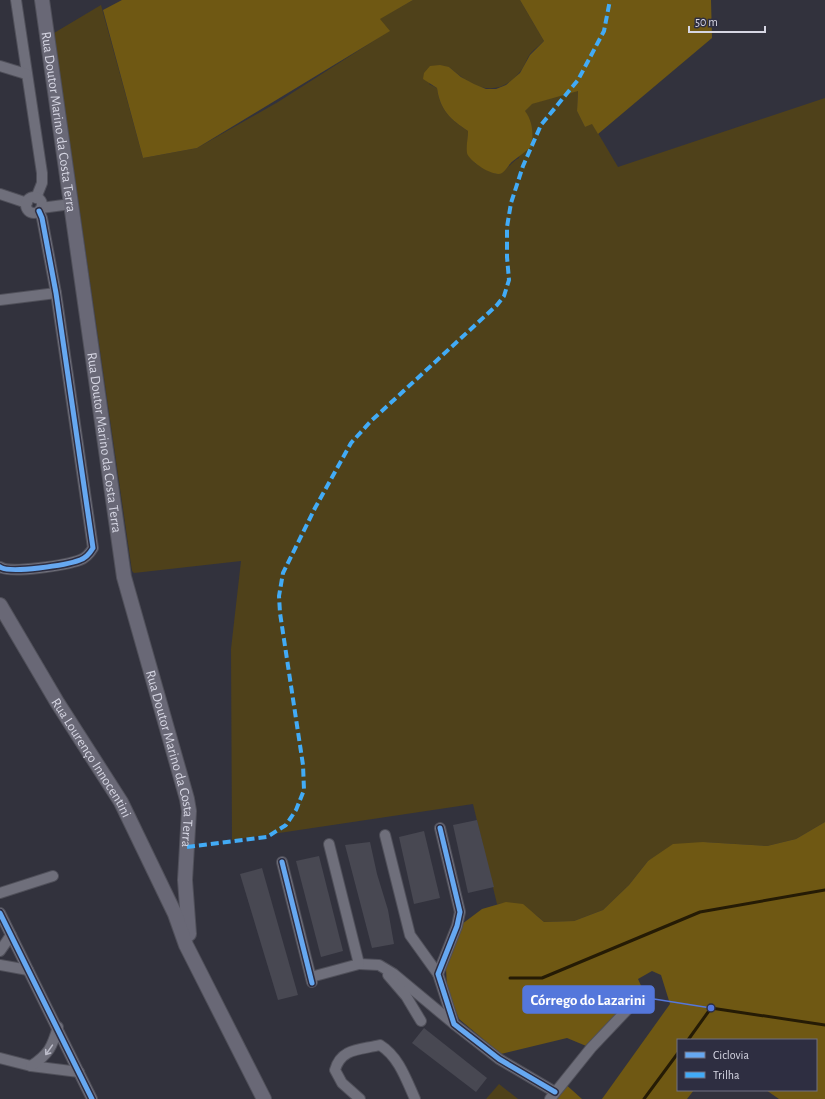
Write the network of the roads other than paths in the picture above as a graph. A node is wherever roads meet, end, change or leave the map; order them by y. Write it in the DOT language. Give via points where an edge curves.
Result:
graph roads {
  1 [pos="16,0"];
  2 [pos="42,0"];
  3 [pos="0,66"];
  4 [pos="26,74"];
  5 [pos="0,194"];
  6 [pos="36,198"];
  7 [pos="27,203"];
  8 [pos="71,204"];
  9 [pos="40,210"];
  10 [pos="56,293"];
  11 [pos="0,300"];
  12 [pos="0,567"];
  13 [pos="0,605"];
  14 [pos="440,828"];
  15 [pos="385,835"];
  16 [pos="329,844"];
  17 [pos="282,862"];
  18 [pos="53,876"];
  19 [pos="185,880"];
  20 [pos="0,893"];
  21 [pos="0,913"];
  22 [pos="175,914"];
  23 [pos="189,934"];
  24 [pos="11,935"];
  25 [pos="0,951"];
  26 [pos="359,964"];
  27 [pos="0,965"];
  28 [pos="379,965"];
  29 [pos="28,970"];
  30 [pos="438,974"];
  31 [pos="202,975"];
  32 [pos="644,992"];
  33 [pos="421,1021"];
  34 [pos="454,1024"];
  35 [pos="58,1027"];
  36 [pos="0,1058"];
  37 [pos="31,1066"];
  38 [pos="79,1072"];
  39 [pos="553,1095"];
  40 [pos="92,1099"];
  41 [pos="264,1099"];
  42 [pos="360,1099"];
  43 [pos="415,1099"];
  1 -- 4 [label="street"];
  2 -- 8 [label="main road, Rua Doutor Marino da Costa Terra"];
  3 -- 4 [label="street"];
  4 -- 6 [label="street" via="42,173 42,182"];
  5 -- 7 [label="street"];
  6 -- 7 [label="street" via="31,198"];
  6 -- 9 [label="street" via="42,203"];
  7 -- 9 [label="street" via="31,212"];
  8 -- 9 [label="street"];
  8 -- 19 [label="main road, Rua Doutor Marino da Costa Terra" via="124,578 187,799 189,811"];
  9 -- 10 [label="street"];
  10 -- 11 [label="street"];
  10 -- 12 [label="street" via="93,548 80,560 22,570 10,571"];
  13 -- 22 [label="main road, Rua Lourenço Innocentini" via="122,802"];
  14 -- 30 [label="street" via="460,912"];
  15 -- 30 [label="street" via="410,935"];
  16 -- 26 [label="street"];
  17 -- 26 [label="street" via="312,980"];
  18 -- 20 [label="street"];
  19 -- 22 [label="main road, Rua Doutor Marino da Costa Terra"];
  19 -- 23 [label="main road, Rua Doutor Marino da Costa Terra"];
  21 -- 24 [label="street"];
  22 -- 23 [label="main road, Rua Lourenço Innocentini"];
  22 -- 31 [label="main road, Rua Lourenço Innocentini" via="186,946"];
  23 -- 31 [label="main road, Rua Lourenço Innocentini"];
  24 -- 25 [label="street"];
  24 -- 29 [label="street"];
  26 -- 28 [label="street"];
  27 -- 29 [label="street"];
  28 -- 33 [label="street" via="406,996"];
  28 -- 34 [label="street" via="394,974"];
  29 -- 35 [label="street"];
  30 -- 34 [label="street"];
  31 -- 41 [label="main road, Rua Lourenço Innocentini"];
  32 -- 39 [label="street" via="591,1048"];
  34 -- 39 [label="street" via="499,1059"];
  35 -- 37 [label="street, one-way" via="52,1047 43,1058"];
  35 -- 38 [label="street"];
  36 -- 37 [label="street"];
  37 -- 38 [label="street"];
  38 -- 40 [label="street"];
  42 -- 43 [label="street" via="342,1083 335,1070 338,1060 346,1053 380,1045 390,1052 403,1072"];
}
